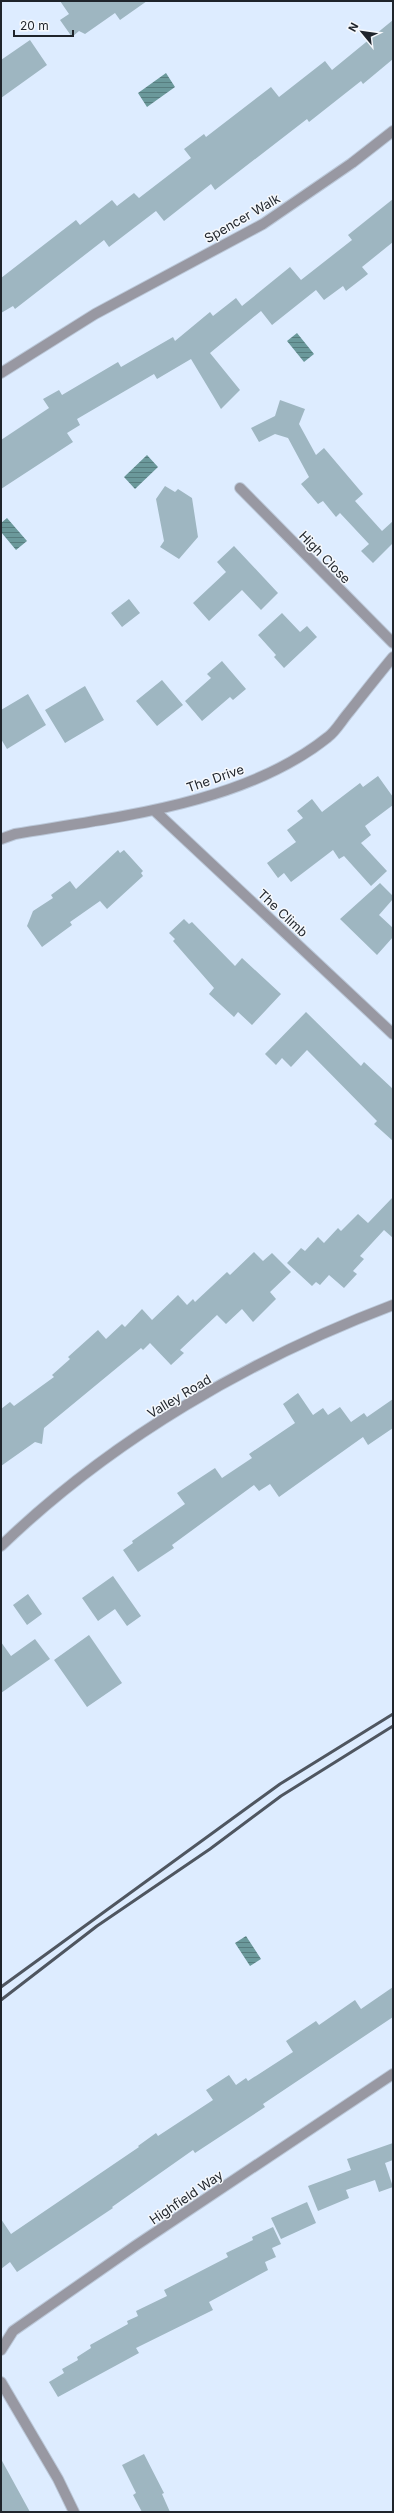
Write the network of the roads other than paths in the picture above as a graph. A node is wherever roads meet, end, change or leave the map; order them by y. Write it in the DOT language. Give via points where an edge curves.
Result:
graph roads {
  1 [pos="393,131"];
  2 [pos="1,373"];
  3 [pos="240,488"];
  4 [pos="393,644"];
  5 [pos="393,657"];
  6 [pos="156,811"];
  7 [pos="1,839"];
  8 [pos="393,1034"];
  9 [pos="393,1305"];
  10 [pos="1,1546"];
  11 [pos="393,2074"];
  12 [pos="1,2350"];
  13 [pos="1,2382"];
  14 [pos="74,2512"];
  1 -- 2 [label="street, Spencer Walk" via="352,163 263,224 95,314"];
  3 -- 4 [label="street, High Close"];
  5 -- 6 [label="street, The Drive" via="329,736 302,756 272,772"];
  6 -- 7 [label="street, The Drive" via="15,834"];
  6 -- 8 [label="street, The Climb"];
  9 -- 10 [label="street, Valley Road" via="275,1356 164,1419 84,1474 29,1519"];
  11 -- 12 [label="street, Highfield Way" via="135,2246 13,2331"];
  13 -- 14 [label="street" via="58,2479"];
}
